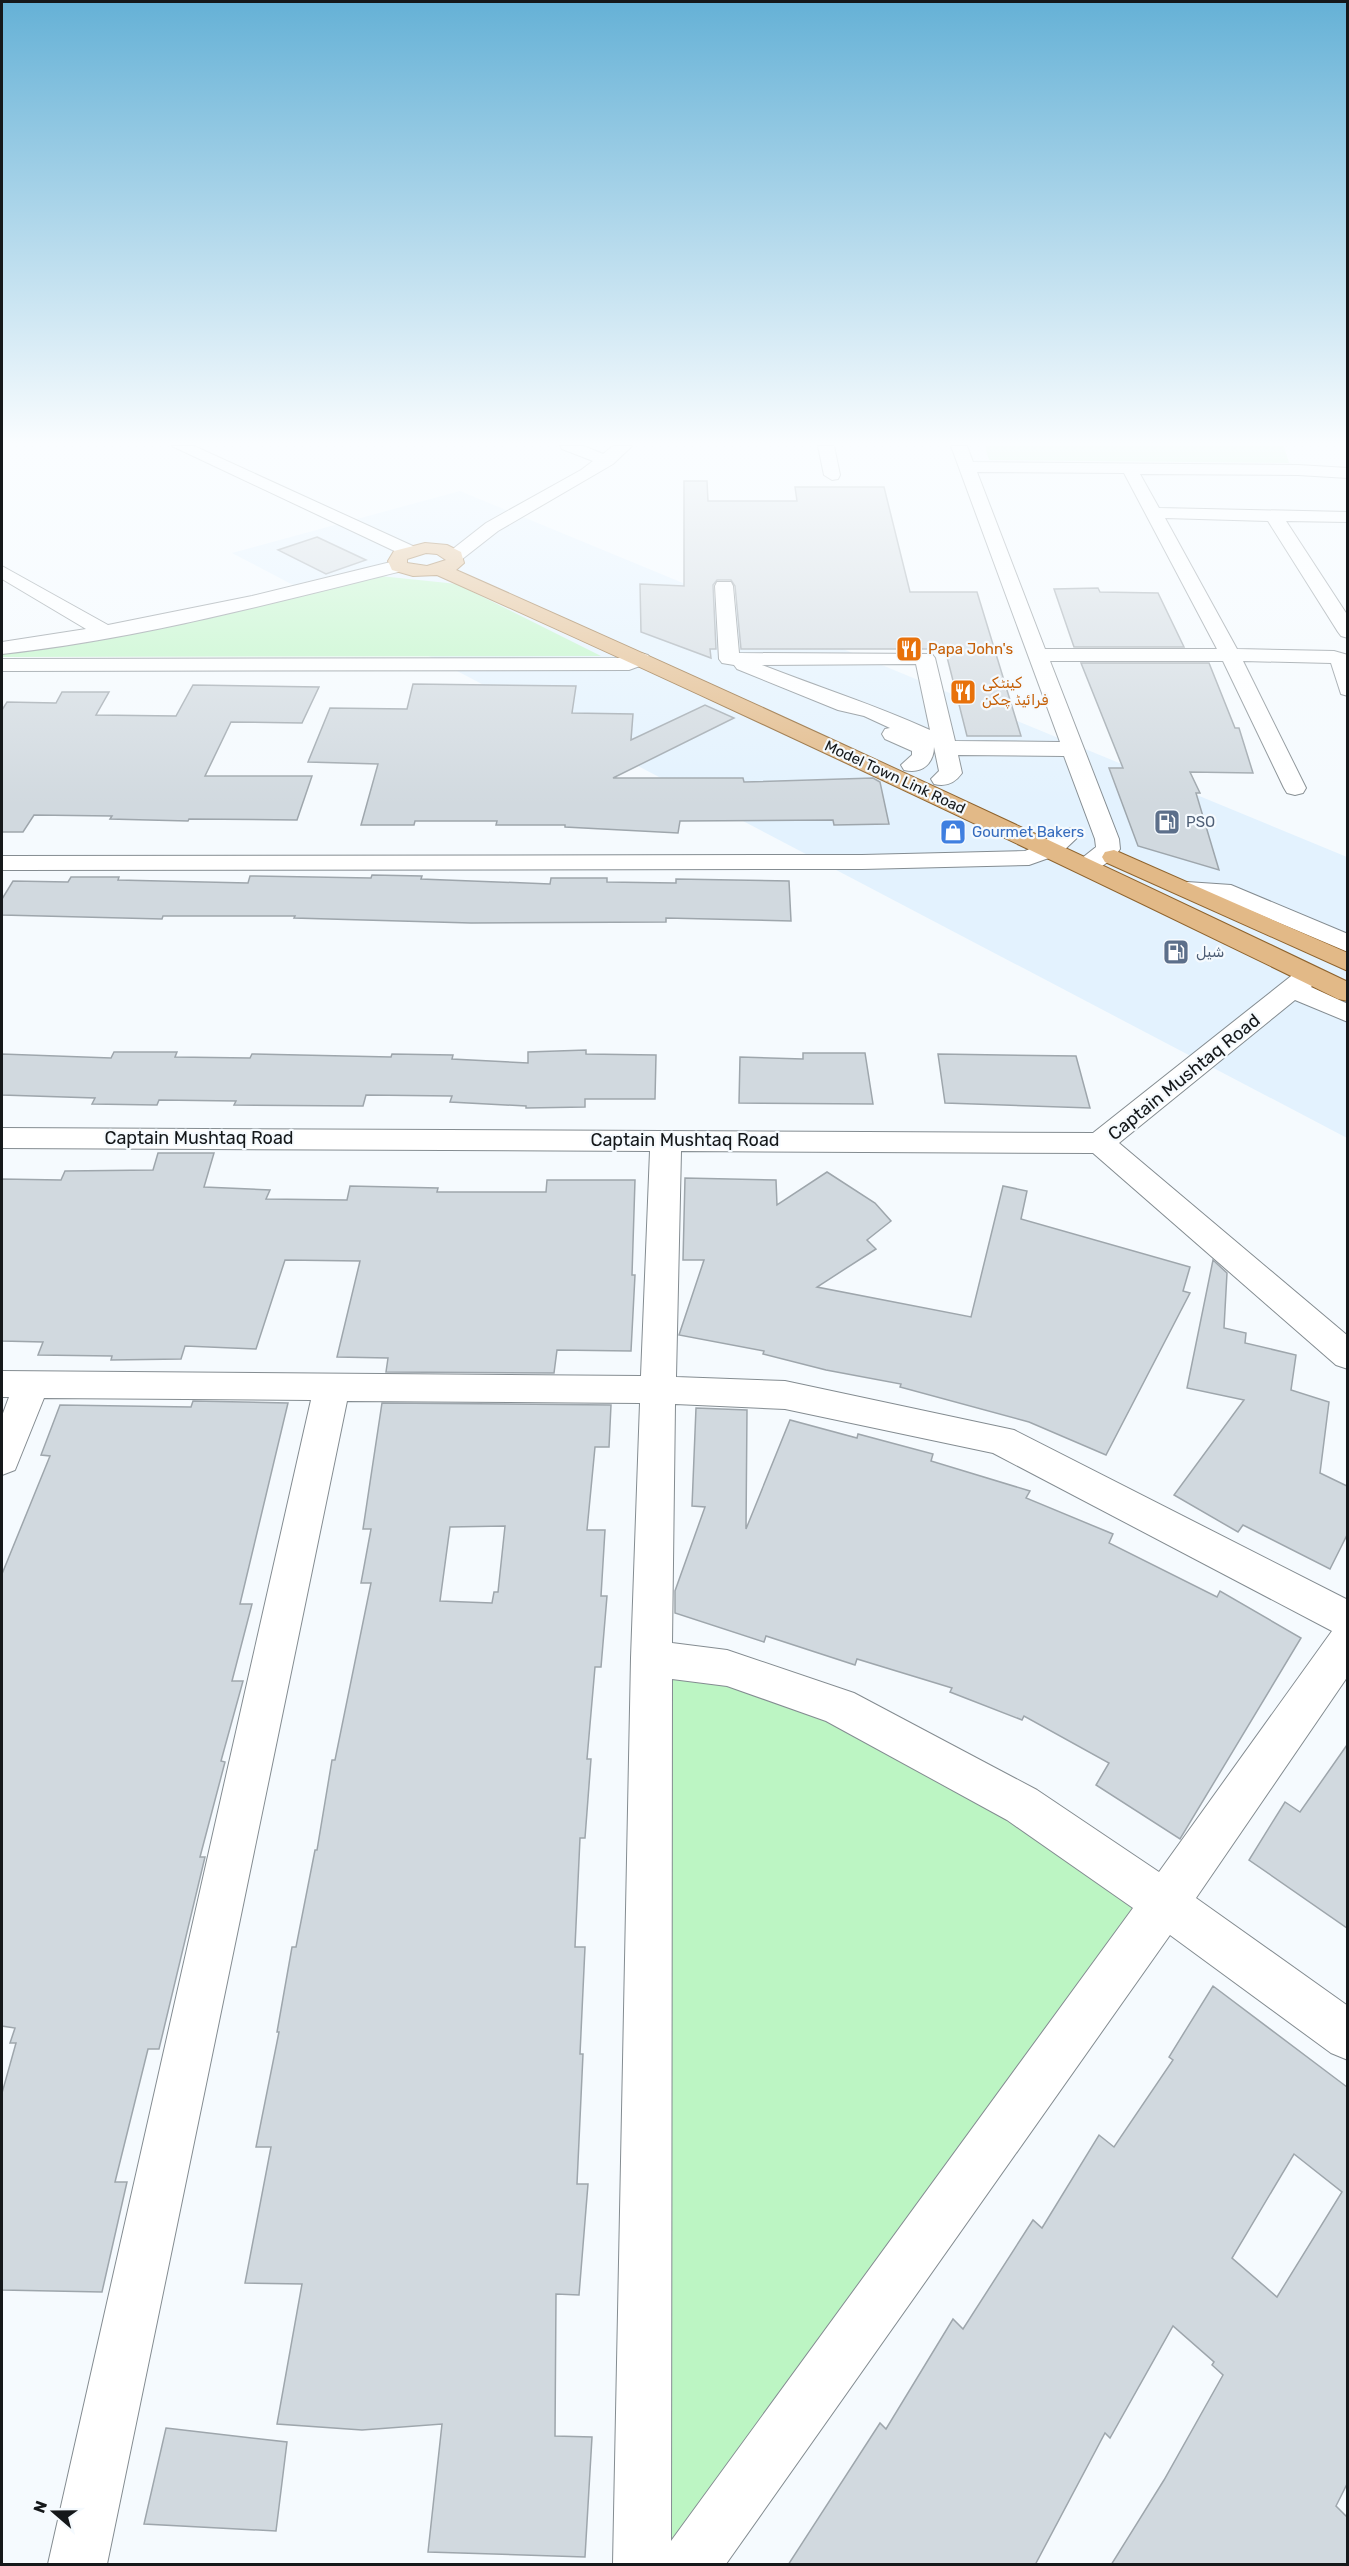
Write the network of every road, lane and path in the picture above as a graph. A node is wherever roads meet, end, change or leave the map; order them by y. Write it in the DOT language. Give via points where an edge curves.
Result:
graph roads {
  1 [pos="377,566"];
  2 [pos="411,566"];
  3 [pos="429,566"];
  4 [pos="458,566"];
  5 [pos="463,566"];
  6 [pos="1003,566"];
  7 [pos="1182,566"];
  8 [pos="1306,566"];
  9 [pos="2,572"];
  10 [pos="724,586"];
  11 [pos="1347,630"];
  12 [pos="105,632"];
  13 [pos="2,648"];
  14 [pos="1037,654"];
  15 [pos="1230,655"];
  16 [pos="641,659"];
  17 [pos="2,665"];
  18 [pos="732,668"];
  19 [pos="1347,690"];
  20 [pos="886,717"];
  21 [pos="945,744"];
  22 [pos="1074,749"];
  23 [pos="912,765"];
  24 [pos="942,778"];
  25 [pos="1295,788"];
  26 [pos="1060,842"];
  27 [pos="1094,859"];
  28 [pos="2,862"];
  29 [pos="1187,889"];
  30 [pos="1347,944"];
  31 [pos="1347,963"];
  32 [pos="1301,982"];
  33 [pos="1347,993"];
  34 [pos="1347,1014"];
  35 [pos="2,1138"];
  36 [pos="666,1140"];
  37 [pos="1100,1143"];
  38 [pos="1347,1356"];
  39 [pos="17,1384"];
  40 [pos="332,1386"];
  41 [pos="656,1390"];
  42 [pos="2,1460"];
  43 [pos="1347,1620"];
  44 [pos="1347,1642"];
  45 [pos="651,1658"];
  46 [pos="1165,1903"];
  47 [pos="1347,2036"];
  48 [pos="77,2565"];
  49 [pos="642,2565"];
  50 [pos="691,2565"];
  1 -- 12 [label="street" via="252,602"];
  2 -- 3 [label="main road" via="416,571"];
  4 -- 16 [label="main road, Model Town Link Road"];
  5 -- 18 [label="main road, Model Town Link Road"];
  6 -- 14 [label="street"];
  7 -- 15 [label="street"];
  8 -- 11 [label="street"];
  9 -- 12 [label="street"];
  10 -- 18 [label="street"];
  12 -- 13 [label="street"];
  14 -- 15 [label="street"];
  14 -- 22 [label="street"];
  15 -- 19 [label="street" via="1334,657 1341,660"];
  15 -- 25 [label="street"];
  16 -- 17 [label="street" via="629,664"];
  16 -- 26 [label="main road, Model Town Link Road"];
  18 -- 20 [label="street"];
  18 -- 21 [label="street" via="925,658"];
  18 -- 23 [label="main road, Model Town Link Road"];
  20 -- 21 [label="street"];
  20 -- 23 [label="street" via="872,725 921,747 922,758"];
  21 -- 22 [label="street"];
  21 -- 24 [label="street" via="951,773"];
  22 -- 27 [label="street" via="1107,839 1108,849"];
  23 -- 24 [label="main road, Model Town Link Road"];
  24 -- 26 [label="main road, Model Town Link Road"];
  26 -- 27 [label="main road, Model Town Link Road"];
  26 -- 28 [label="street" via="1029,858 862,862"];
  27 -- 29 [label="main road, Model Town Link Road"];
  27 -- 32 [label="main road, Model Town Link Road"];
  29 -- 30 [label="street" via="1222,890"];
  29 -- 31 [label="main road, Model Town Link Road"];
  32 -- 33 [label="main road, Model Town Link Road"];
  32 -- 34 [label="street"];
  32 -- 37 [label="street, Captain Mushtaq Road"];
  35 -- 36 [label="street, Captain Mushtaq Road"];
  36 -- 37 [label="street, Captain Mushtaq Road"];
  36 -- 41 [label="street"];
  37 -- 38 [label="street"];
  39 -- 40 [label="street"];
  39 -- 42 [label="street"];
  40 -- 41 [label="street"];
  40 -- 48 [label="street"];
  41 -- 43 [label="street" via="785,1395 1001,1440"];
  41 -- 45 [label="street"];
  44 -- 46 [label="street"];
  45 -- 46 [label="street" via="727,1668 839,1706 1022,1805"];
  45 -- 49 [label="street"];
  46 -- 47 [label="street"];
  46 -- 50 [label="street"];
}
